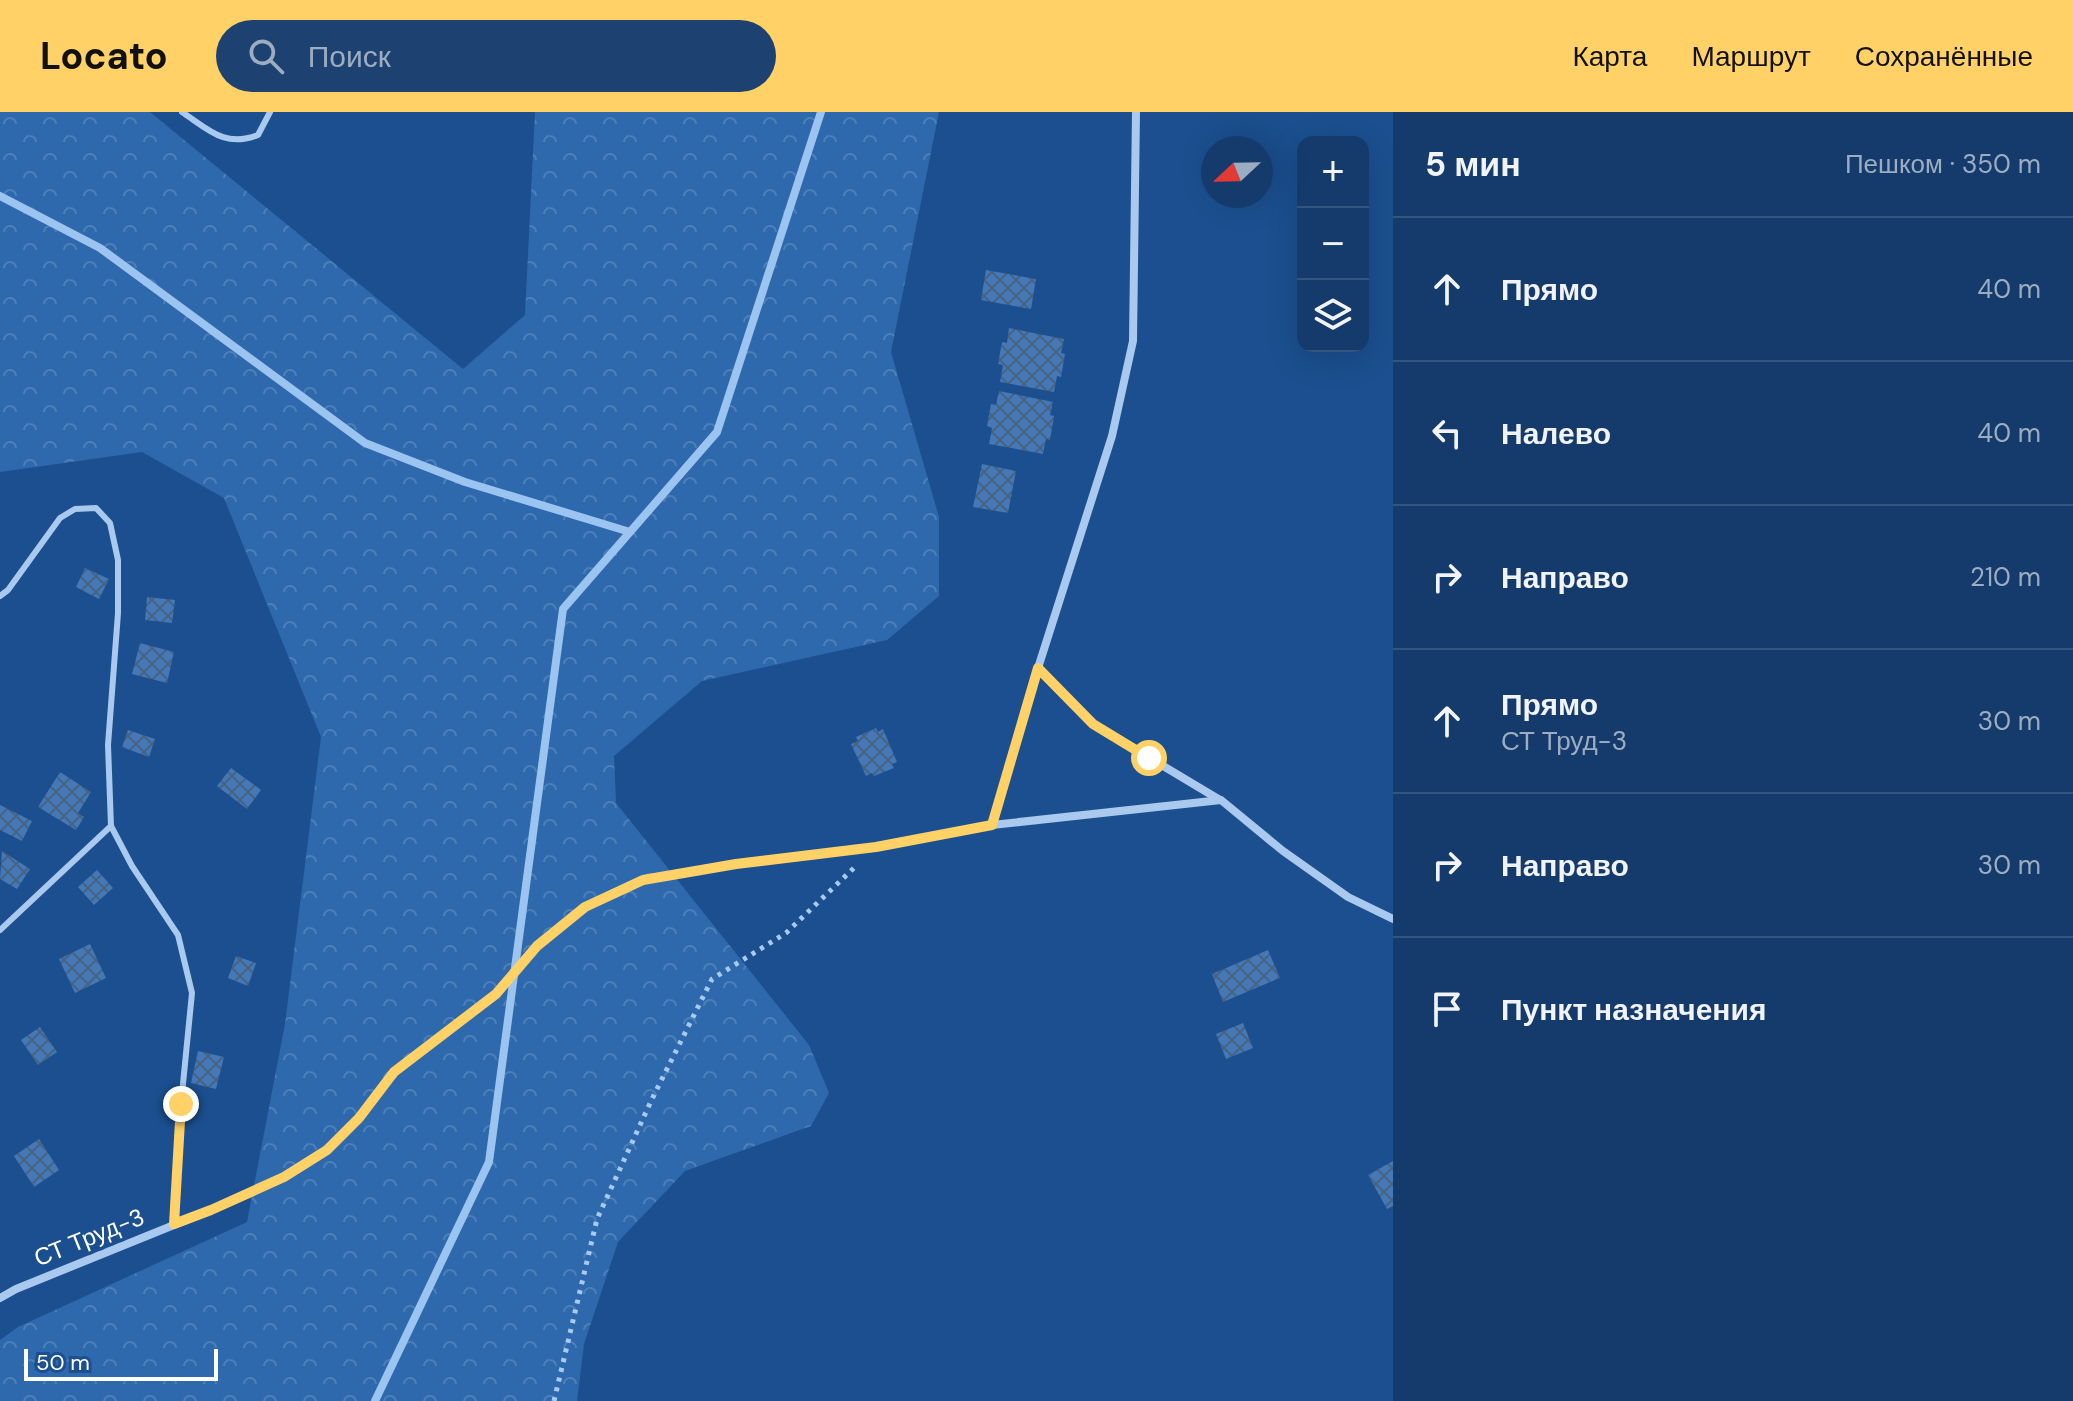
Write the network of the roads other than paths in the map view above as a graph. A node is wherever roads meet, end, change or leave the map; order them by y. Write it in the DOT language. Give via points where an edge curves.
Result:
graph roads {
  1 [pos="182,112"];
  2 [pos="270,112"];
  3 [pos="1136,112"];
  4 [pos="0,596"];
  5 [pos="1038,668"];
  6 [pos="1221,800"];
  7 [pos="992,825"];
  8 [pos="111,826"];
  9 [pos="1393,919"];
  10 [pos="0,930"];
  11 [pos="174,1224"];
  12 [pos="0,1298"];
  1 -- 2 [label="lane" via="225,140 243,141 258,135"];
  3 -- 5 [label="street" via="1133,341 1112,436"];
  4 -- 8 [label="lane" via="60,518 75,509 96,508 110,523 118,560 108,745"];
  5 -- 6 [label="street" via="1093,724"];
  5 -- 7 [label="lane"];
  6 -- 7 [label="street, СТ Труд-3"];
  6 -- 9 [label="street" via="1348,897"];
  7 -- 11 [label="street, СТ Труд-3" via="643,880 585,907 537,946 496,994 394,1072 327,1150 284,1177"];
  8 -- 10 [label="lane"];
  8 -- 11 [label="lane" via="178,935 192,993"];
  11 -- 12 [label="street, СТ Труд-3"];
}
